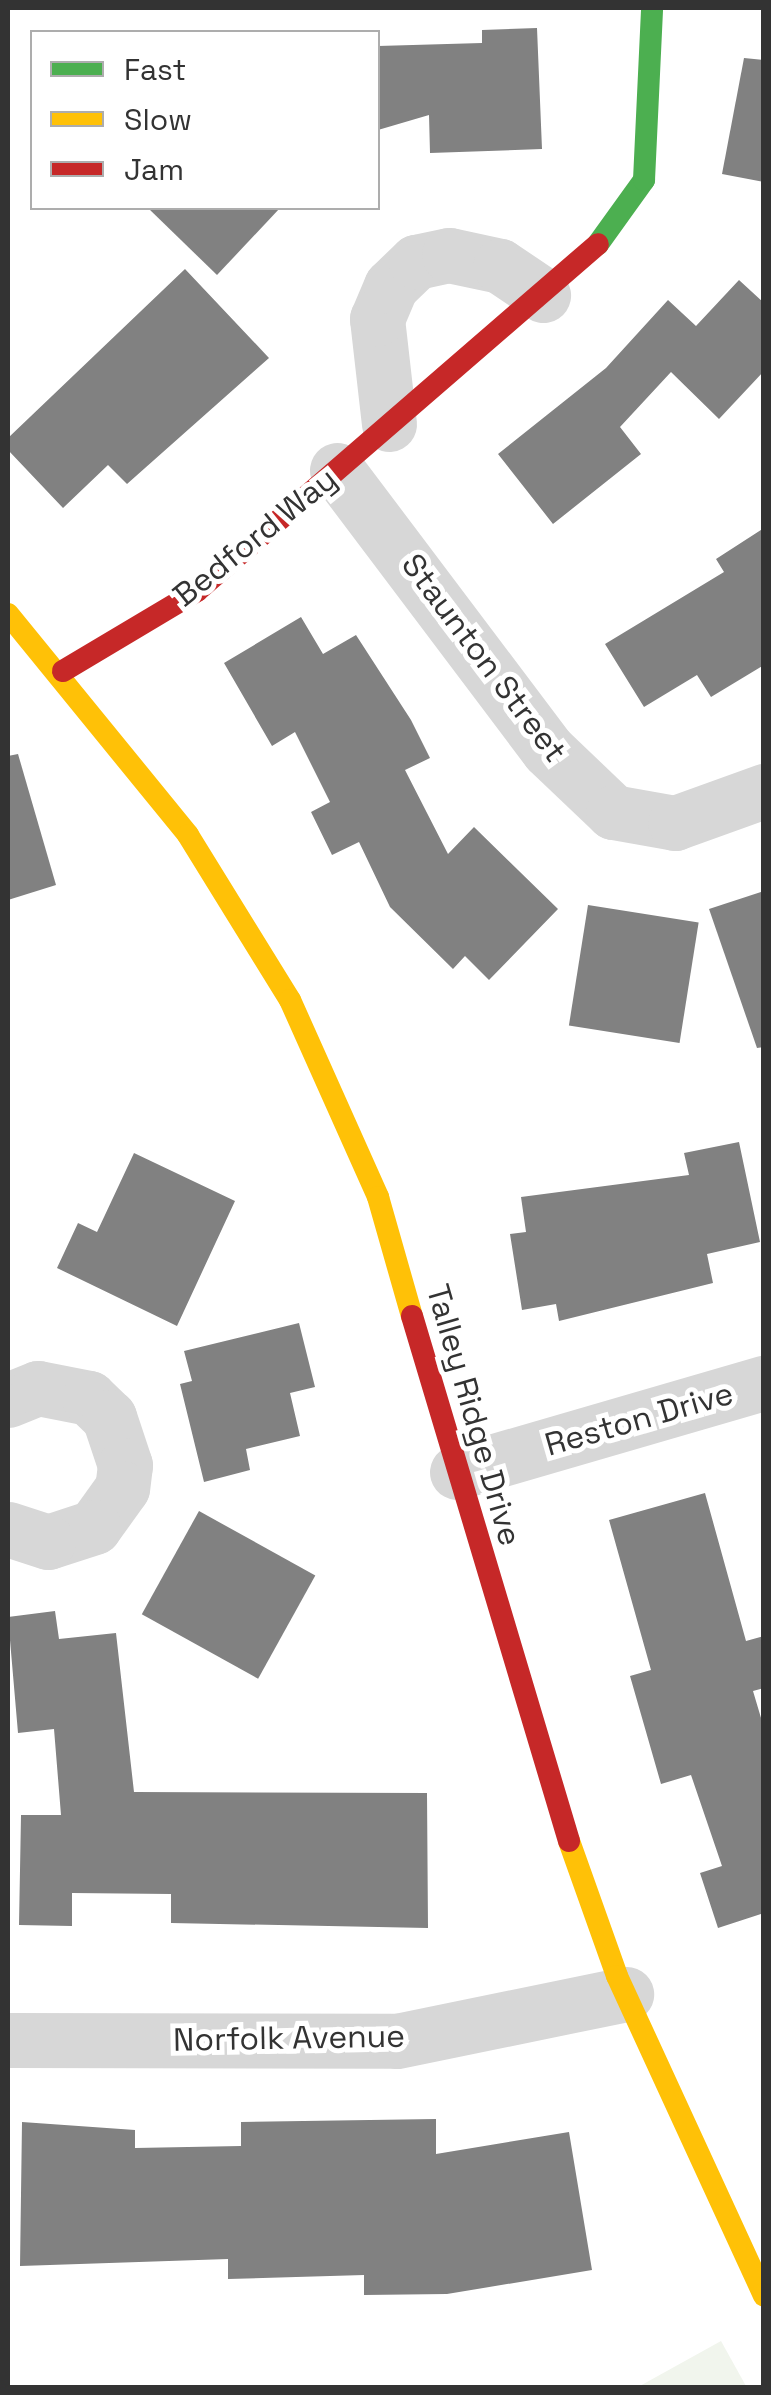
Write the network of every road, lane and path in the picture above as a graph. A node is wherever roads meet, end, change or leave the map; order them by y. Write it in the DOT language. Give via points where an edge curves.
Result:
graph roads {
  1 [pos="652,8"];
  2 [pos="543,294"];
  3 [pos="389,424"];
  4 [pos="337,470"];
  5 [pos="8,614"];
  6 [pos="62,671"];
  7 [pos="764,791"];
  8 [pos="764,1383"];
  9 [pos="8,1400"];
  10 [pos="456,1472"];
  11 [pos="8,1529"];
  12 [pos="626,1994"];
  13 [pos="8,2040"];
  14 [pos="764,2296"];
  1 -- 2 [label="street, Bedford Way" via="644,180 604,240"];
  2 -- 3 [label="street, Bedford Way"];
  2 -- 3 [label="street" via="500,266 448,255 416,262 391,286 377,319"];
  3 -- 4 [label="street, Bedford Way"];
  4 -- 6 [label="street, Bedford Way" via="196,591"];
  4 -- 7 [label="street, Staunton Street" via="548,750 613,812 675,823"];
  5 -- 6 [label="street, Talley Ridge Drive"];
  6 -- 10 [label="street, Talley Ridge Drive" via="188,835 290,1000 378,1197"];
  8 -- 10 [label="street, Reston Drive"];
  9 -- 11 [label="street" via="38,1388 89,1398 109,1417 125,1465 116,1499 94,1527 48,1542"];
  10 -- 12 [label="street, Talley Ridge Drive" via="523,1709"];
  12 -- 13 [label="street, Norfolk Avenue" via="397,2041"];
  12 -- 14 [label="street, Talley Ridge Drive"];
}
